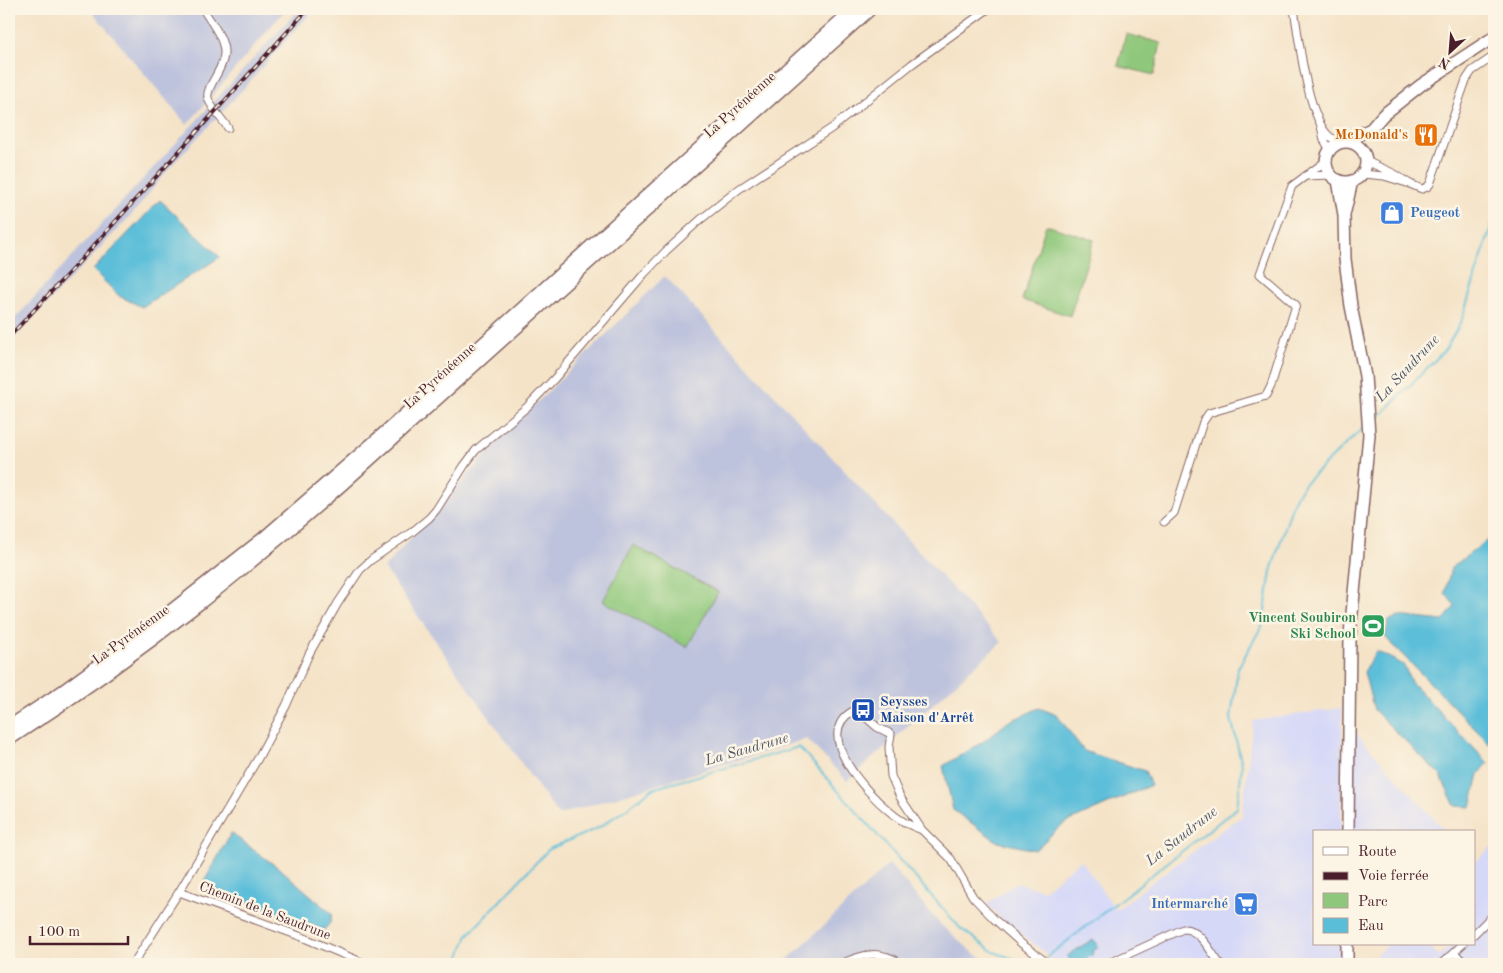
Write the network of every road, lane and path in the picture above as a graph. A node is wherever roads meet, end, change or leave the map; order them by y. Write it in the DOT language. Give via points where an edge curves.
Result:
graph roads {
  1 [pos="203,9"];
  2 [pos="854,9"];
  3 [pos="870,9"];
  4 [pos="988,9"];
  5 [pos="1294,9"];
  6 [pos="1494,36"];
  7 [pos="1494,56"];
  8 [pos="1320,123"];
  9 [pos="228,128"];
  10 [pos="1371,129"];
  11 [pos="1345,142"];
  12 [pos="1328,155"];
  13 [pos="1365,156"];
  14 [pos="1362,174"];
  15 [pos="1305,176"];
  16 [pos="1334,178"];
  17 [pos="1352,181"];
  18 [pos="1410,184"];
  19 [pos="1344,215"];
  20 [pos="1164,522"];
  21 [pos="9,727"];
  22 [pos="9,739"];
  23 [pos="922,830"];
  24 [pos="1348,830"];
  25 [pos="179,892"];
  26 [pos="1489,919"];
  27 [pos="1476,932"];
  28 [pos="1347,946"];
  29 [pos="1462,946"];
  30 [pos="1455,953"];
  31 [pos="133,964"];
  32 [pos="366,964"];
  33 [pos="841,964"];
  34 [pos="902,964"];
  35 [pos="1049,964"];
  36 [pos="1107,964"];
  37 [pos="1220,964"];
  38 [pos="1346,964"];
  39 [pos="1441,964"];
  40 [pos="1465,964"];
  1 -- 9 [label="street" via="221,39 224,52 208,98"];
  2 -- 21 [label="highway, La Pyrénéenne" via="378,439 270,532 151,627"];
  3 -- 22 [label="highway, La Pyrénéenne" via="291,528 180,618"];
  4 -- 25 [label="street" via="832,128 739,189 700,220 644,274 527,407 476,450 429,518 366,564 338,603 277,724"];
  5 -- 8 [label="street" via="1309,97"];
  6 -- 10 [label="main road" via="1421,85 1383,115"];
  7 -- 18 [label="street" via="1472,71 1466,80 1430,184 1422,189"];
  8 -- 11 [label="street" via="1330,136"];
  8 -- 12 [label="street"];
  10 -- 11 [label="main road"];
  10 -- 13 [label="main road"];
  11 -- 12 [label="main road" via="1336,144"];
  11 -- 13 [label="main road" via="1358,145"];
  12 -- 15 [label="street"];
  12 -- 16 [label="main road" via="1326,167"];
  13 -- 14 [label="main road"];
  13 -- 18 [label="street"];
  14 -- 17 [label="main road"];
  14 -- 18 [label="street" via="1384,176"];
  15 -- 16 [label="street"];
  15 -- 20 [label="street" via="1292,186 1288,194 1260,274 1296,305 1271,386 1266,396 1209,413 1203,422 1174,513"];
  16 -- 17 [label="main road" via="1342,182"];
  16 -- 19 [label="main road"];
  17 -- 19 [label="main road"];
  19 -- 24 [label="main road" via="1344,259 1365,376 1369,435 1350,635"];
  23 -- 23 [label="street" via="900,797 891,776 891,734 861,713 854,711 848,714 838,735 839,746 850,768 864,788 889,812"];
  23 -- 35 [label="street" via="952,859 973,897 1022,944"];
  25 -- 31 [label="street, Chemin de la Saudrune"];
  25 -- 32 [label="street, Chemin de la Saudrune"];
  26 -- 27 [label="street"];
  28 -- 38 [label="main road"];
  29 -- 30 [label="street"];
  30 -- 39 [label="street"];
  30 -- 40 [label="street"];
  33 -- 34 [label="street" via="877,954"];
  36 -- 37 [label="street" via="1188,929 1197,934"];
}
